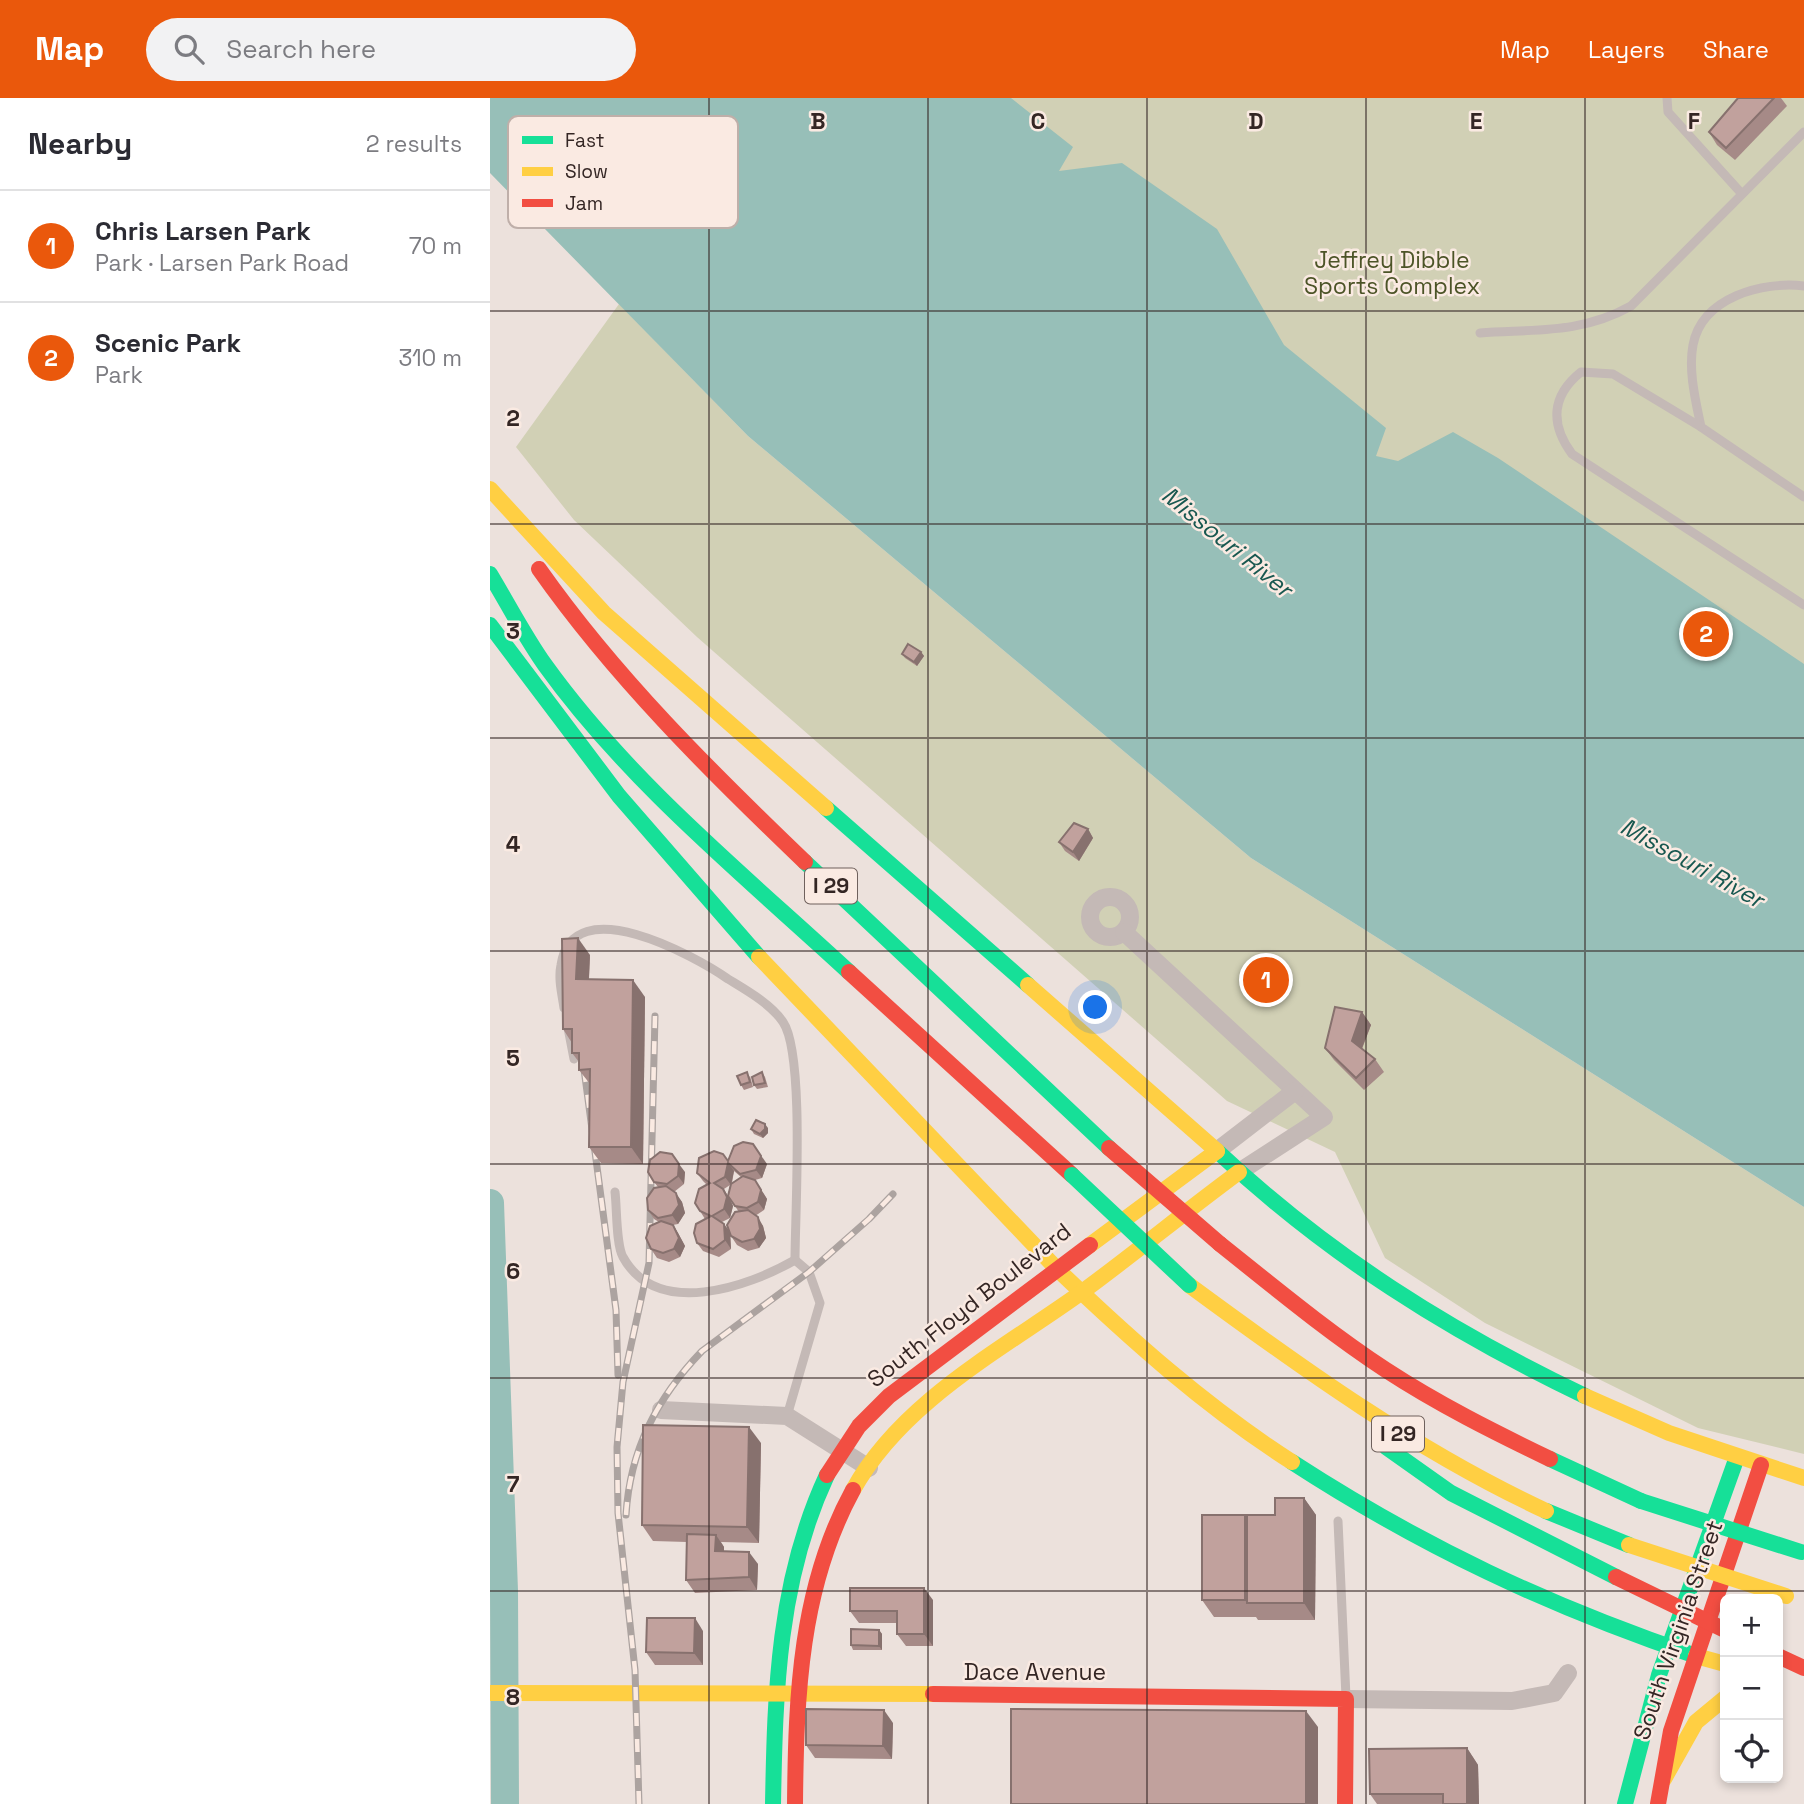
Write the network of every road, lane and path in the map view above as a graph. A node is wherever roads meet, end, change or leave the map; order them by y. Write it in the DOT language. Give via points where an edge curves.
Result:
graph roads {
  1 [pos="1667,98"];
  2 [pos="1804,132"];
  3 [pos="1742,194"];
  4 [pos="1804,286"];
  5 [pos="1480,333"];
  6 [pos="1701,428"];
  7 [pos="490,489"];
  8 [pos="1804,497"];
  9 [pos="490,498"];
  10 [pos="490,574"];
  11 [pos="1804,606"];
  12 [pos="490,625"];
  13 [pos="1124,932"];
  14 [pos="574,1059"];
  15 [pos="1295,1091"];
  16 [pos="1217,1151"];
  17 [pos="1239,1172"];
  18 [pos="615,1192"];
  19 [pos="795,1261"];
  20 [pos="1056,1268"];
  21 [pos="1081,1293"];
  22 [pos="1316,1378"];
  23 [pos="661,1410"];
  24 [pos="787,1416"];
  25 [pos="1346,1416"];
  26 [pos="1375,1440"];
  27 [pos="842,1451"];
  28 [pos="1737,1457"];
  29 [pos="1761,1465"];
  30 [pos="869,1468"];
  31 [pos="1804,1478"];
  32 [pos="1338,1521"];
  33 [pos="1803,1552"];
  34 [pos="1804,1601"];
  35 [pos="1720,1628"];
  36 [pos="1669,1648"];
  37 [pos="1696,1656"];
  38 [pos="1779,1657"];
  39 [pos="1720,1663"];
  40 [pos="1568,1673"];
  41 [pos="1801,1678"];
  42 [pos="490,1693"];
  43 [pos="775,1693"];
  44 [pos="798,1693"];
  45 [pos="1346,1699"];
  46 [pos="1720,1701"];
  47 [pos="1664,1779"];
  48 [pos="773,1804"];
  49 [pos="795,1804"];
  50 [pos="1345,1804"];
  51 [pos="1625,1804"];
  52 [pos="1658,1804"];
  1 -- 3 [label="lane" via="1668,113"];
  2 -- 3 [label="lane"];
  3 -- 5 [label="lane" via="1630,306 1604,321"];
  4 -- 6 [label="lane" via="1753,288 1723,303 1704,324 1693,344"];
  6 -- 8 [label="lane"];
  6 -- 11 [label="lane" via="1613,374 1581,372 1564,385 1558,406 1559,436 1572,454"];
  7 -- 16 [label="main road" via="604,613"];
  9 -- 33 [label="main road, I 29, bridge" via="567,609 702,764 1109,1148 1220,1244 1326,1328 1407,1383 1492,1432 1641,1500"];
  10 -- 22 [label="main road, I 29, bridge" via="545,665 668,807 1189,1285"];
  12 -- 20 [label="main road" via="535,691 677,868"];
  13 -- 15 [label="street"];
  14 -- 19 [label="lane" via="560,983 561,964 568,946 582,933 610,928 698,958 783,1022 796,1059"];
  15 -- 16 [label="street, South Floyd Boulevard"];
  15 -- 17 [label="street" via="1324,1118"];
  16 -- 17 [label="main road"];
  16 -- 20 [label="main road, South Floyd Boulevard"];
  17 -- 21 [label="main road"];
  17 -- 28 [label="main road" via="1294,1221 1439,1320 1593,1399"];
  18 -- 19 [label="lane" via="622,1256 646,1283 673,1291 705,1292 761,1278"];
  19 -- 24 [label="lane" via="809,1272 820,1303"];
  20 -- 21 [label="main road"];
  20 -- 27 [label="main road, South Floyd Boulevard" via="914,1374 877,1407"];
  21 -- 30 [label="main road" via="950,1385 912,1418"];
  21 -- 36 [label="main road" via="1175,1377 1297,1467 1434,1548 1520,1591"];
  22 -- 25 [label="main road"];
  22 -- 34 [label="main road, I 29, bridge" via="1403,1437 1577,1527"];
  23 -- 24 [label="street"];
  24 -- 27 [label="street"];
  26 -- 35 [label="main road, bridge" via="1451,1493"];
  27 -- 30 [label="street"];
  27 -- 43 [label="main road, South Floyd Boulevard" via="811,1507 795,1556 781,1623"];
  28 -- 29 [label="main road"];
  28 -- 36 [label="main road, South Virginia Street"];
  29 -- 31 [label="main road"];
  29 -- 37 [label="main road, South Virginia Street"];
  30 -- 44 [label="main road" via="838,1517 823,1558 805,1633"];
  32 -- 45 [label="lane"];
  36 -- 37 [label="main road"];
  36 -- 51 [label="main road, South Virginia Street" via="1648,1709"];
  37 -- 39 [label="main road"];
  37 -- 47 [label="main road, South Virginia Street" via="1671,1731"];
  38 -- 41 [label="main road"];
  40 -- 45 [label="street, Dace Avenue" via="1553,1693 1512,1701"];
  42 -- 43 [label="main road, Dace Avenue"];
  43 -- 44 [label="main road, Dace Avenue"];
  43 -- 48 [label="main road, South Floyd Boulevard"];
  44 -- 45 [label="main road, Dace Avenue"];
  44 -- 49 [label="main road"];
  45 -- 50 [label="main road"];
  46 -- 47 [label="main road" via="1694,1723"];
  47 -- 52 [label="main road, South Virginia Street"];
}
